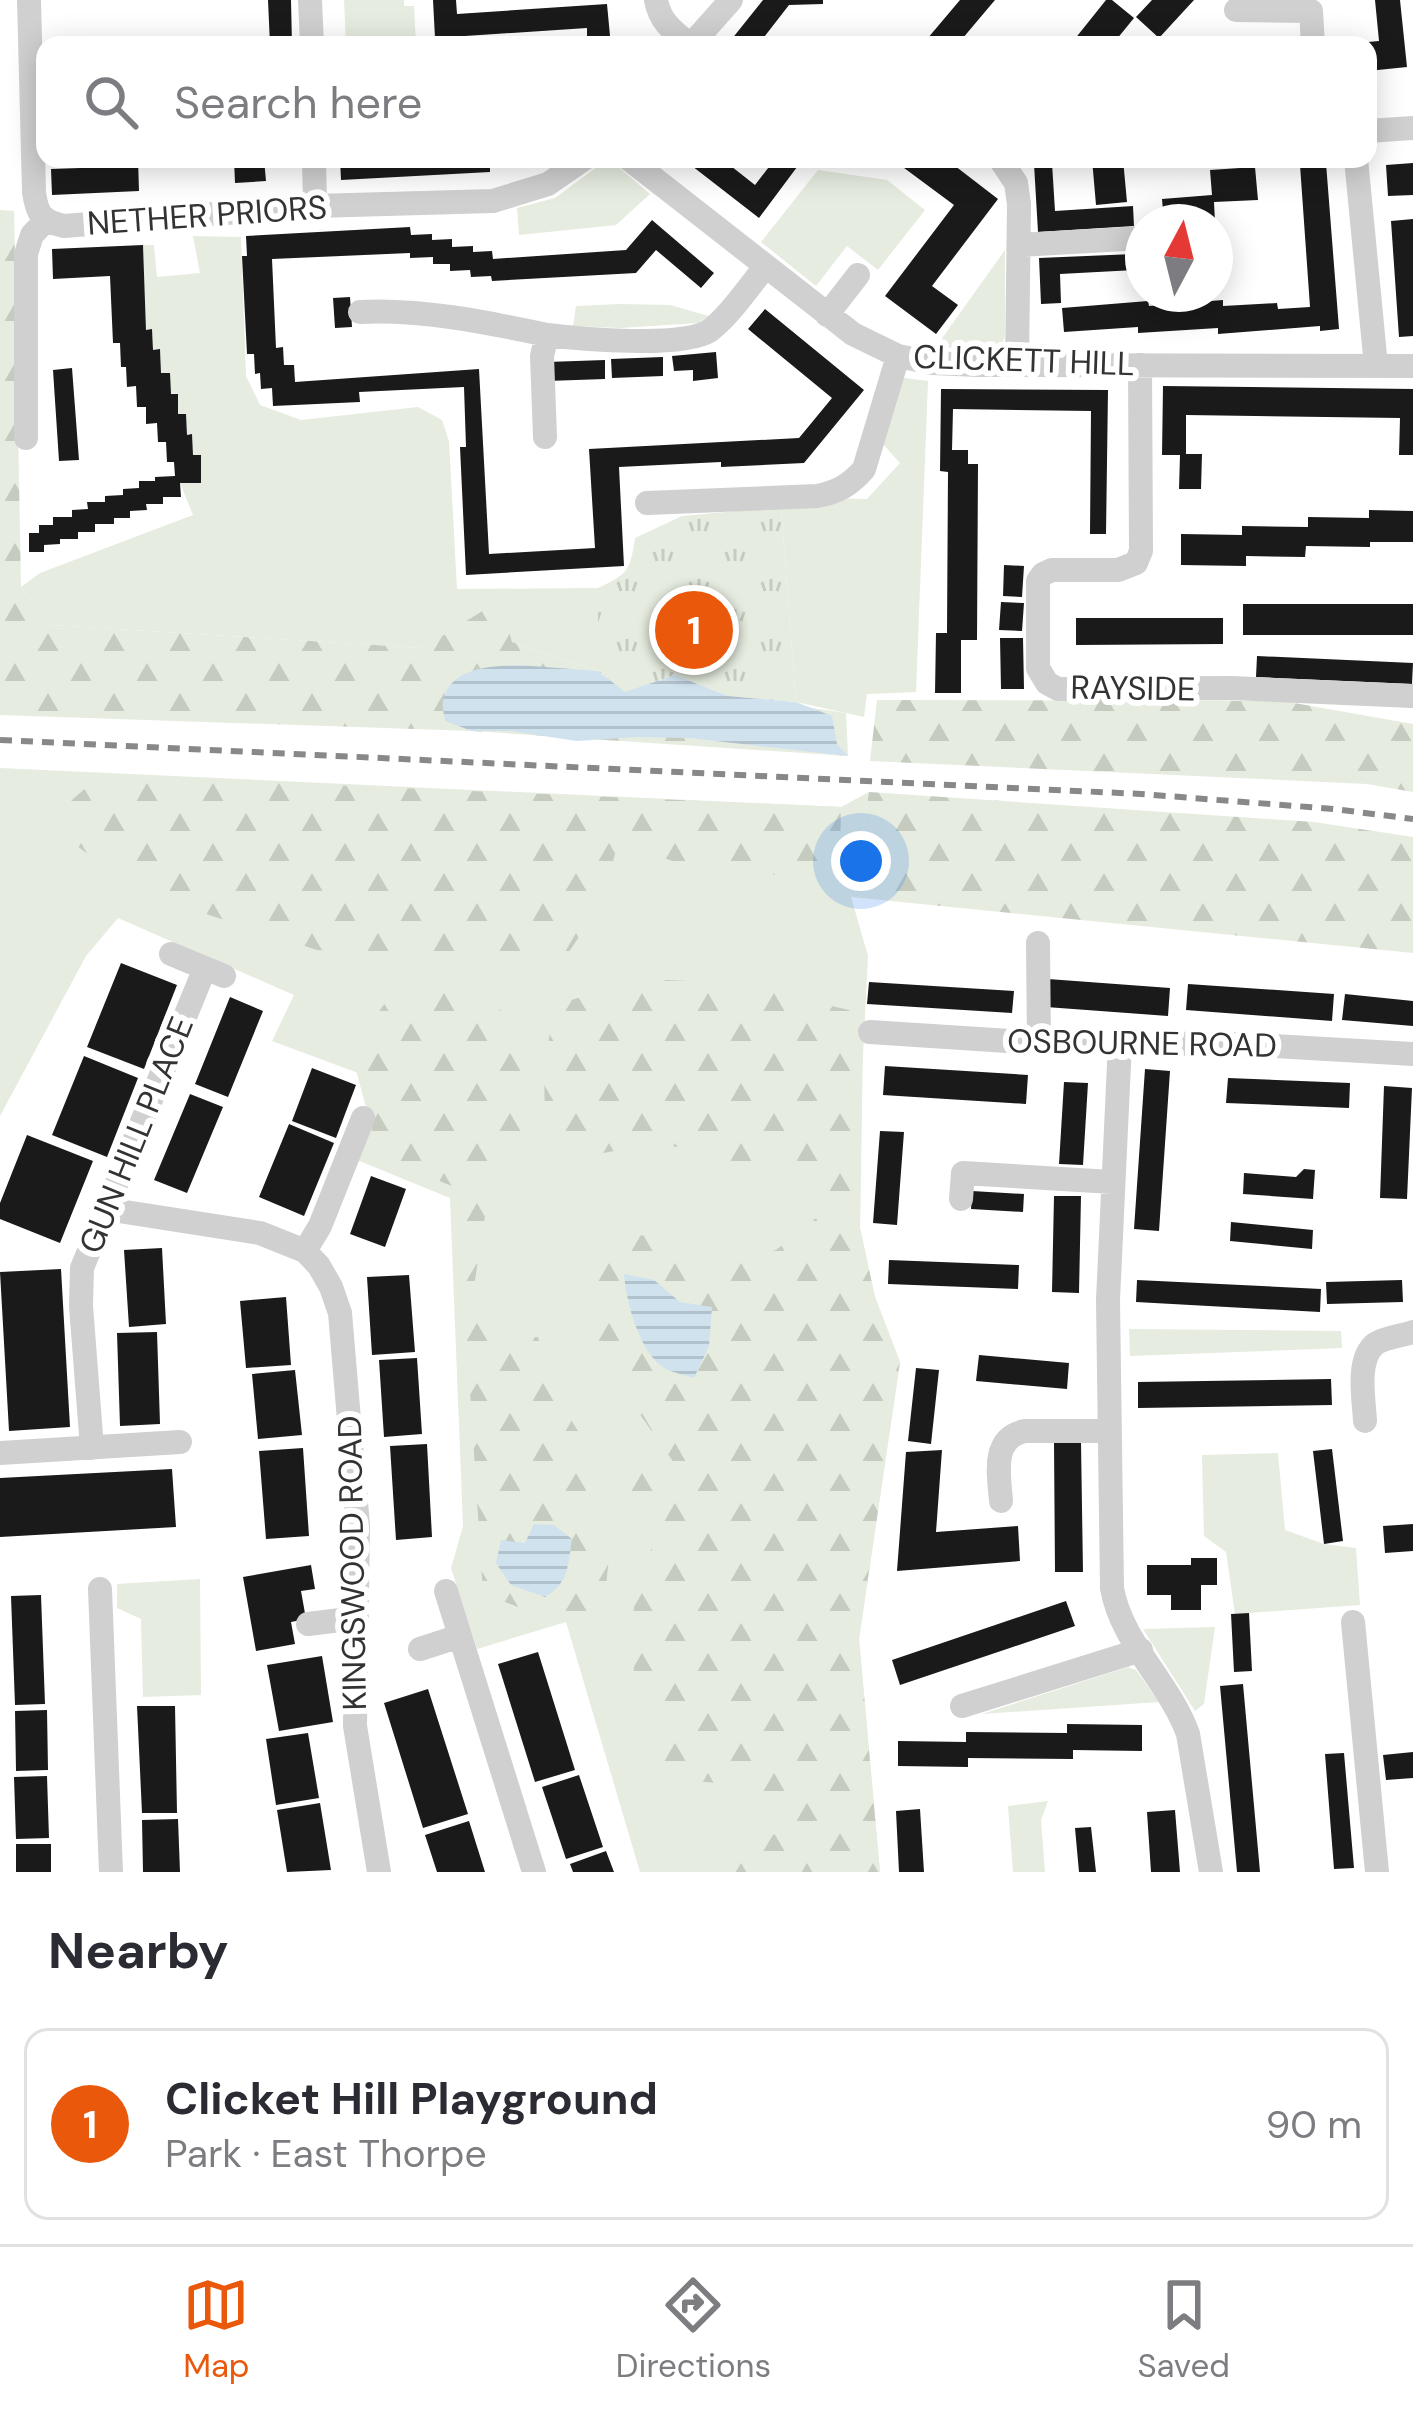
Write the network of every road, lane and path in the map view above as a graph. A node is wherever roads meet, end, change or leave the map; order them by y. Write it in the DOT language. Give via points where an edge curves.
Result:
graph roads {
  1 [pos="29,0"];
  2 [pos="310,0"];
  3 [pos="656,0"];
  4 [pos="731,0"];
  5 [pos="1236,10"];
  6 [pos="312,36"];
  7 [pos="681,36"];
  8 [pos="698,36"];
  9 [pos="1312,36"];
  10 [pos="1413,128"];
  11 [pos="1377,130"];
  12 [pos="314,168"];
  13 [pos="571,168"];
  14 [pos="640,168"];
  15 [pos="1006,168"];
  16 [pos="1358,168"];
  17 [pos="315,206"];
  18 [pos="45,221"];
  19 [pos="1125,239"];
  20 [pos="1019,245"];
  21 [pos="766,266"];
  22 [pos="858,274"];
  23 [pos="360,312"];
  24 [pos="827,315"];
  25 [pos="547,335"];
  26 [pos="898,356"];
  27 [pos="1017,365"];
  28 [pos="1140,365"];
  29 [pos="1376,366"];
  30 [pos="1413,366"];
  31 [pos="545,437"];
  32 [pos="26,438"];
  33 [pos="647,503"];
  34 [pos="1412,696"];
  35 [pos="1038,943"];
  36 [pos="171,954"];
  37 [pos="870,1032"];
  38 [pos="1039,1043"];
  39 [pos="1120,1043"];
  40 [pos="1413,1054"];
  41 [pos="363,1118"];
  42 [pos="1112,1182"];
  43 [pos="961,1199"];
  44 [pos="106,1209"];
  45 [pos="304,1251"];
  46 [pos="1413,1332"];
  47 [pos="1365,1421"];
  48 [pos="1109,1431"];
  49 [pos="180,1442"];
  50 [pos="92,1448"];
  51 [pos="0,1453"];
  52 [pos="1000,1501"];
  53 [pos="100,1589"];
  54 [pos="446,1591"];
  55 [pos="357,1618"];
  56 [pos="1353,1622"];
  57 [pos="308,1624"];
  58 [pos="460,1636"];
  59 [pos="420,1649"];
  60 [pos="1141,1650"];
  61 [pos="962,1706"];
  62 [pos="111,1872"];
  63 [pos="379,1872"];
  64 [pos="534,1872"];
  65 [pos="1211,1872"];
  66 [pos="1377,1872"];
  1 -- 18 [label="street, NETHER PRIORS" via="34,192"];
  2 -- 6 [label="street"];
  3 -- 7 [label="street"];
  4 -- 8 [label="street"];
  5 -- 9 [label="street" via="1311,11"];
  10 -- 11 [label="street"];
  12 -- 17 [label="street"];
  13 -- 17 [label="street, NETHER PRIORS" via="493,201"];
  14 -- 21 [label="street, CLICKETT HILL"];
  15 -- 20 [label="street" via="1016,183"];
  16 -- 29 [label="street"];
  17 -- 18 [label="street, NETHER PRIORS" via="64,226"];
  18 -- 32 [label="street" via="26,254"];
  19 -- 20 [label="street"];
  20 -- 27 [label="street"];
  21 -- 24 [label="street, CLICKETT HILL"];
  21 -- 25 [label="street" via="714,326 694,337"];
  22 -- 24 [label="street"];
  23 -- 25 [label="street"];
  24 -- 26 [label="street, CLICKETT HILL"];
  25 -- 31 [label="street"];
  26 -- 27 [label="street, CLICKETT HILL"];
  26 -- 33 [label="street" via="864,469 837,492"];
  27 -- 28 [label="street, CLICKETT HILL"];
  28 -- 29 [label="street, CLICKETT HILL"];
  28 -- 34 [label="street, RAYSIDE" via="1141,551 1118,570 1043,574 1041,677 1058,689"];
  29 -- 30 [label="street, CLICKETT HILL"];
  35 -- 38 [label="street"];
  36 -- 44 [label="street, GUN HILL PLACE" via="214,972"];
  37 -- 38 [label="street, OSBOURNE ROAD"];
  38 -- 39 [label="street, OSBOURNE ROAD"];
  39 -- 40 [label="street, OSBOURNE ROAD"];
  39 -- 42 [label="street"];
  41 -- 45 [label="street"];
  42 -- 43 [label="street" via="963,1173"];
  42 -- 48 [label="street"];
  44 -- 45 [label="street" via="260,1233"];
  44 -- 50 [label="street, GUN HILL PLACE" via="80,1285"];
  45 -- 55 [label="street, KINGSWOOD ROAD" via="332,1287 343,1332"];
  46 -- 47 [label="street" via="1370,1350"];
  48 -- 52 [label="street" via="1014,1433 1000,1450"];
  48 -- 60 [label="street" via="1112,1588"];
  49 -- 50 [label="street"];
  50 -- 51 [label="street"];
  53 -- 62 [label="street" via="114,1626"];
  54 -- 58 [label="street"];
  55 -- 57 [label="street"];
  55 -- 63 [label="street, KINGSWOOD ROAD" via="355,1726"];
  56 -- 66 [label="street"];
  58 -- 59 [label="street"];
  58 -- 64 [label="street"];
  60 -- 61 [label="street"];
  60 -- 65 [label="street" via="1188,1734"];
}
